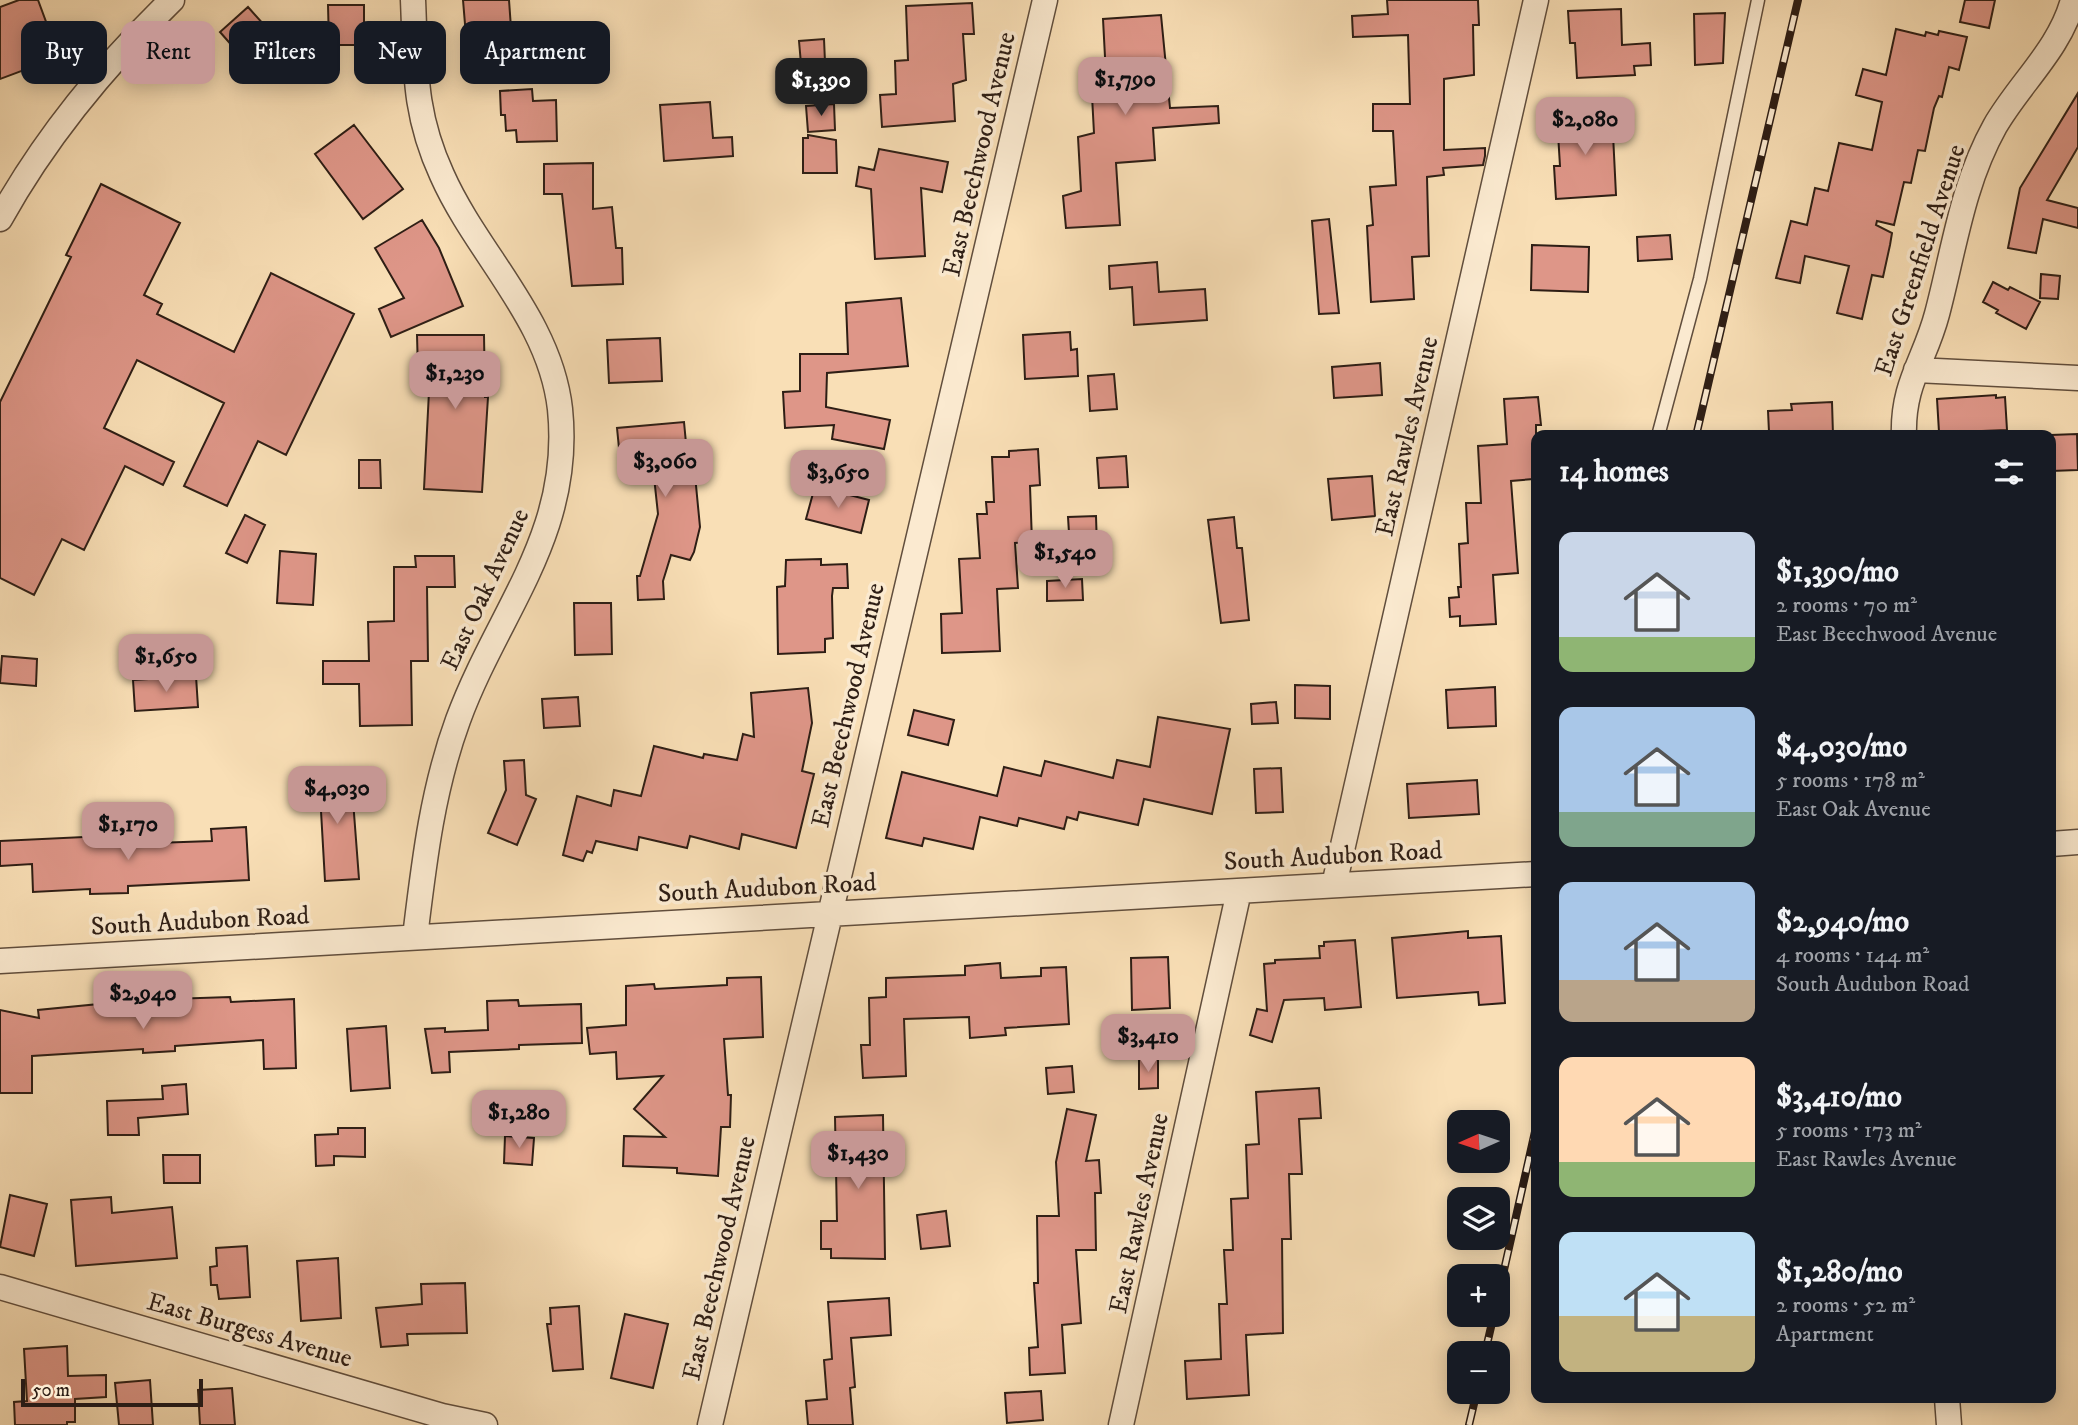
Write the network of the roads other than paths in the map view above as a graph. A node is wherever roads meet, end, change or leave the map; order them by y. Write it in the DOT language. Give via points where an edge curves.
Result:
graph roads {
  1 [pos="173,0"];
  2 [pos="414,0"];
  3 [pos="1045,0"];
  4 [pos="1536,0"];
  5 [pos="1758,0"];
  6 [pos="2073,0"];
  7 [pos="0,219"];
  8 [pos="1916,370"];
  9 [pos="2078,378"];
  10 [pos="1660,430"];
  11 [pos="1904,430"];
  12 [pos="2078,842"];
  13 [pos="2056,844"];
  14 [pos="1531,873"];
  15 [pos="1334,885"];
  16 [pos="1240,891"];
  17 [pos="828,913"];
  18 [pos="415,937"];
  19 [pos="0,961"];
  20 [pos="0,1287"];
  21 [pos="1947,1403"];
  22 [pos="485,1425"];
  23 [pos="710,1425"];
  24 [pos="1121,1425"];
  25 [pos="1949,1425"];
  1 -- 7 [label="street" via="99,75 44,147"];
  2 -- 18 [label="street, East Oak Avenue" via="415,82 426,136 443,178 541,342 558,397 562,453 556,499 535,560 480,667 454,731 428,826"];
  3 -- 17 [label="street, East Beechwood Avenue"];
  4 -- 15 [label="street, East Rawles Avenue"];
  5 -- 10 [label="lane" via="1700,278"];
  6 -- 8 [label="street, East Greenfield Avenue" via="2049,50 1994,129 1969,182 1937,317"];
  8 -- 9 [label="street"];
  8 -- 11 [label="street, East Greenfield Avenue" via="1903,407"];
  12 -- 13 [label="street"];
  14 -- 15 [label="street, South Audubon Road"];
  15 -- 16 [label="street, South Audubon Road"];
  16 -- 17 [label="street, South Audubon Road"];
  16 -- 24 [label="street, East Rawles Avenue"];
  17 -- 18 [label="street, South Audubon Road"];
  17 -- 23 [label="street, East Beechwood Avenue"];
  18 -- 19 [label="street, South Audubon Road"];
  20 -- 22 [label="street, East Burgess Avenue"];
  21 -- 25 [label="street"];
}
